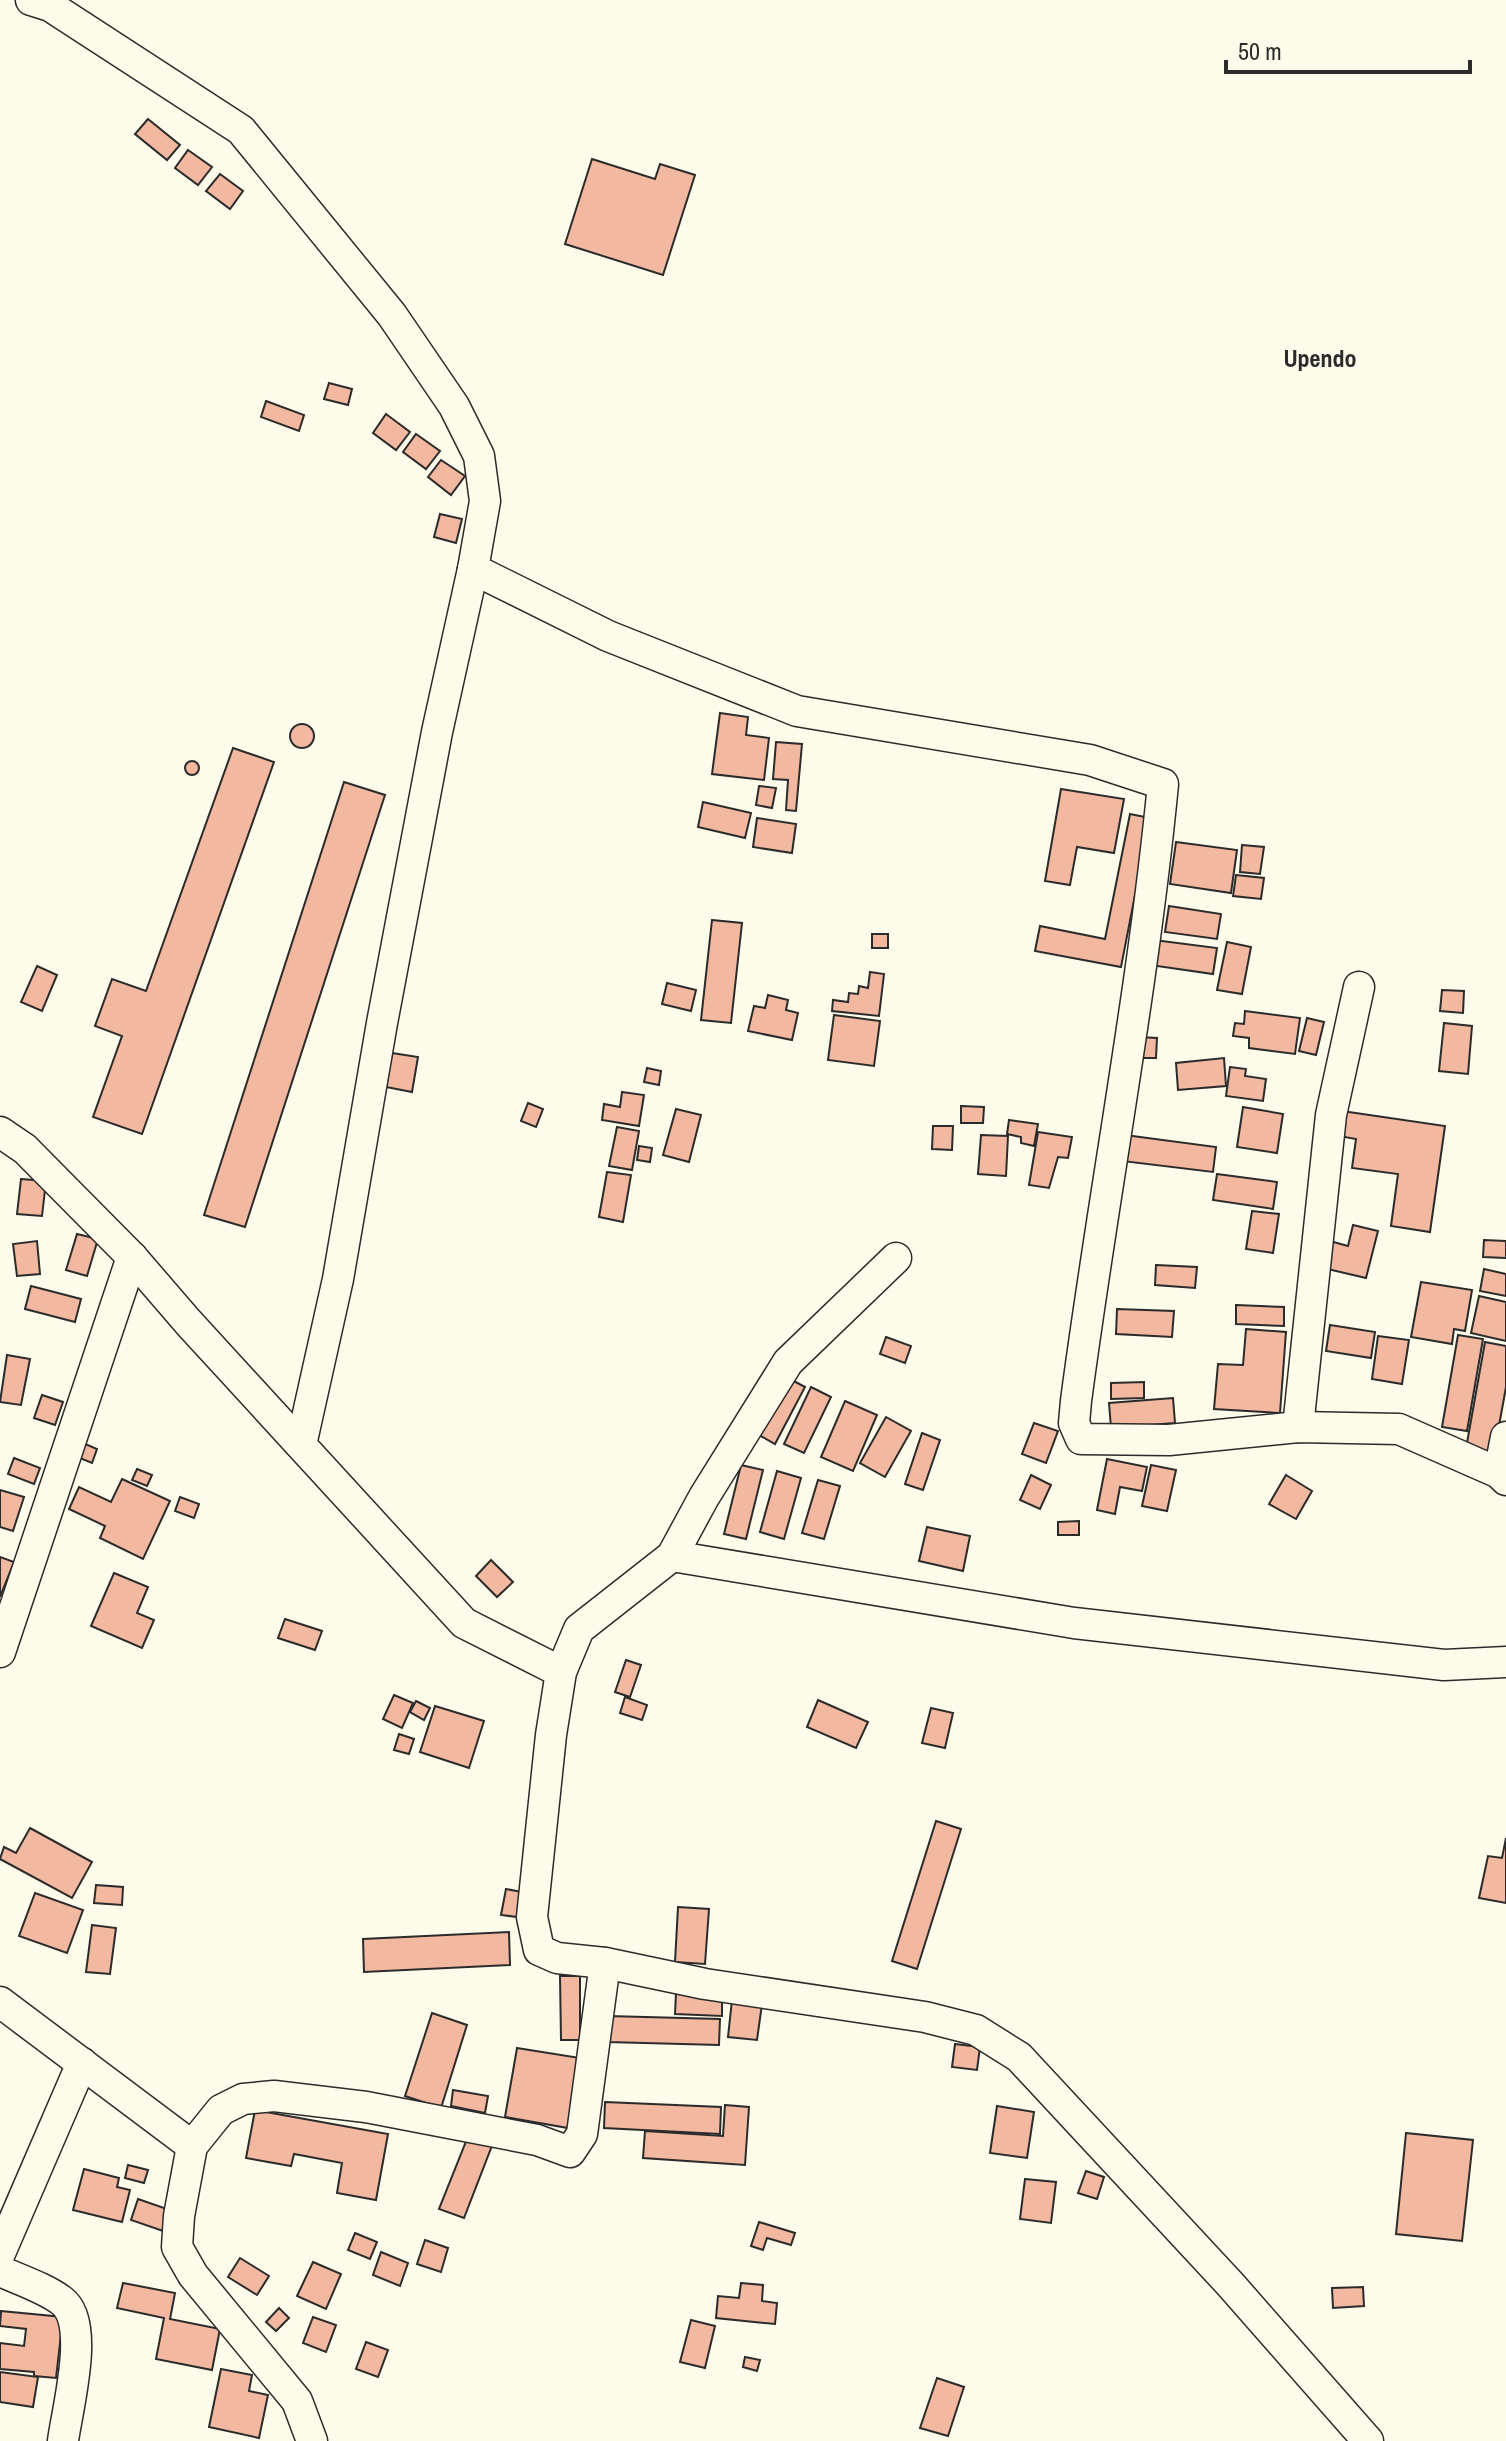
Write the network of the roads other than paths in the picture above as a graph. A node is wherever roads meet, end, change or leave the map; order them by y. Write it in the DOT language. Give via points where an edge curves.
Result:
graph roads {
  1 [pos="31,0"];
  2 [pos="473,569"];
  3 [pos="1359,987"];
  4 [pos="0,1132"];
  5 [pos="132,1257"];
  6 [pos="896,1258"];
  7 [pos="1298,1427"];
  8 [pos="1506,1437"];
  9 [pos="301,1445"];
  10 [pos="1502,1476"];
  11 [pos="672,1556"];
  12 [pos="0,1652"];
  13 [pos="1506,1662"];
  14 [pos="561,1672"];
  15 [pos="605,1963"];
  16 [pos="0,2002"];
  17 [pos="82,2063"];
  18 [pos="192,2146"];
  19 [pos="0,2253"];
  20 [pos="0,2271"];
  21 [pos="63,2441"];
  22 [pos="312,2441"];
  23 [pos="1368,2441"];
  1 -- 2 [label="street" via="50,6 241,130 392,315 454,406 479,456 485,501"];
  2 -- 7 [label="street" via="608,636 797,711 1090,760 1163,784 1074,1423 1081,1439 1169,1440"];
  2 -- 9 [label="street" via="437,732 338,1279"];
  3 -- 7 [label="street" via="1331,1115"];
  4 -- 5 [label="street" via="25,1149"];
  5 -- 9 [label="street"];
  5 -- 12 [label="street"];
  6 -- 11 [label="street" via="788,1362"];
  7 -- 10 [label="street" via="1399,1429"];
  8 -- 10 [label="street"];
  9 -- 14 [label="street" via="464,1623"];
  11 -- 13 [label="street" via="1074,1623 1444,1665"];
  11 -- 14 [label="street" via="579,1629"];
  14 -- 15 [label="street" via="532,1917 539,1950 557,1958"];
  15 -- 18 [label="street" via="582,2134 570,2152 537,2140 366,2107 274,2096 243,2099 221,2110"];
  15 -- 23 [label="street" via="705,1984 925,2017 976,2030 1008,2050 1231,2285"];
  16 -- 17 [label="street"];
  17 -- 18 [label="street"];
  17 -- 19 [label="street"];
  18 -- 22 [label="street" via="177,2247 193,2275 297,2401"];
  20 -- 21 [label="street" via="63,2302 73,2315 78,2341"];
}
